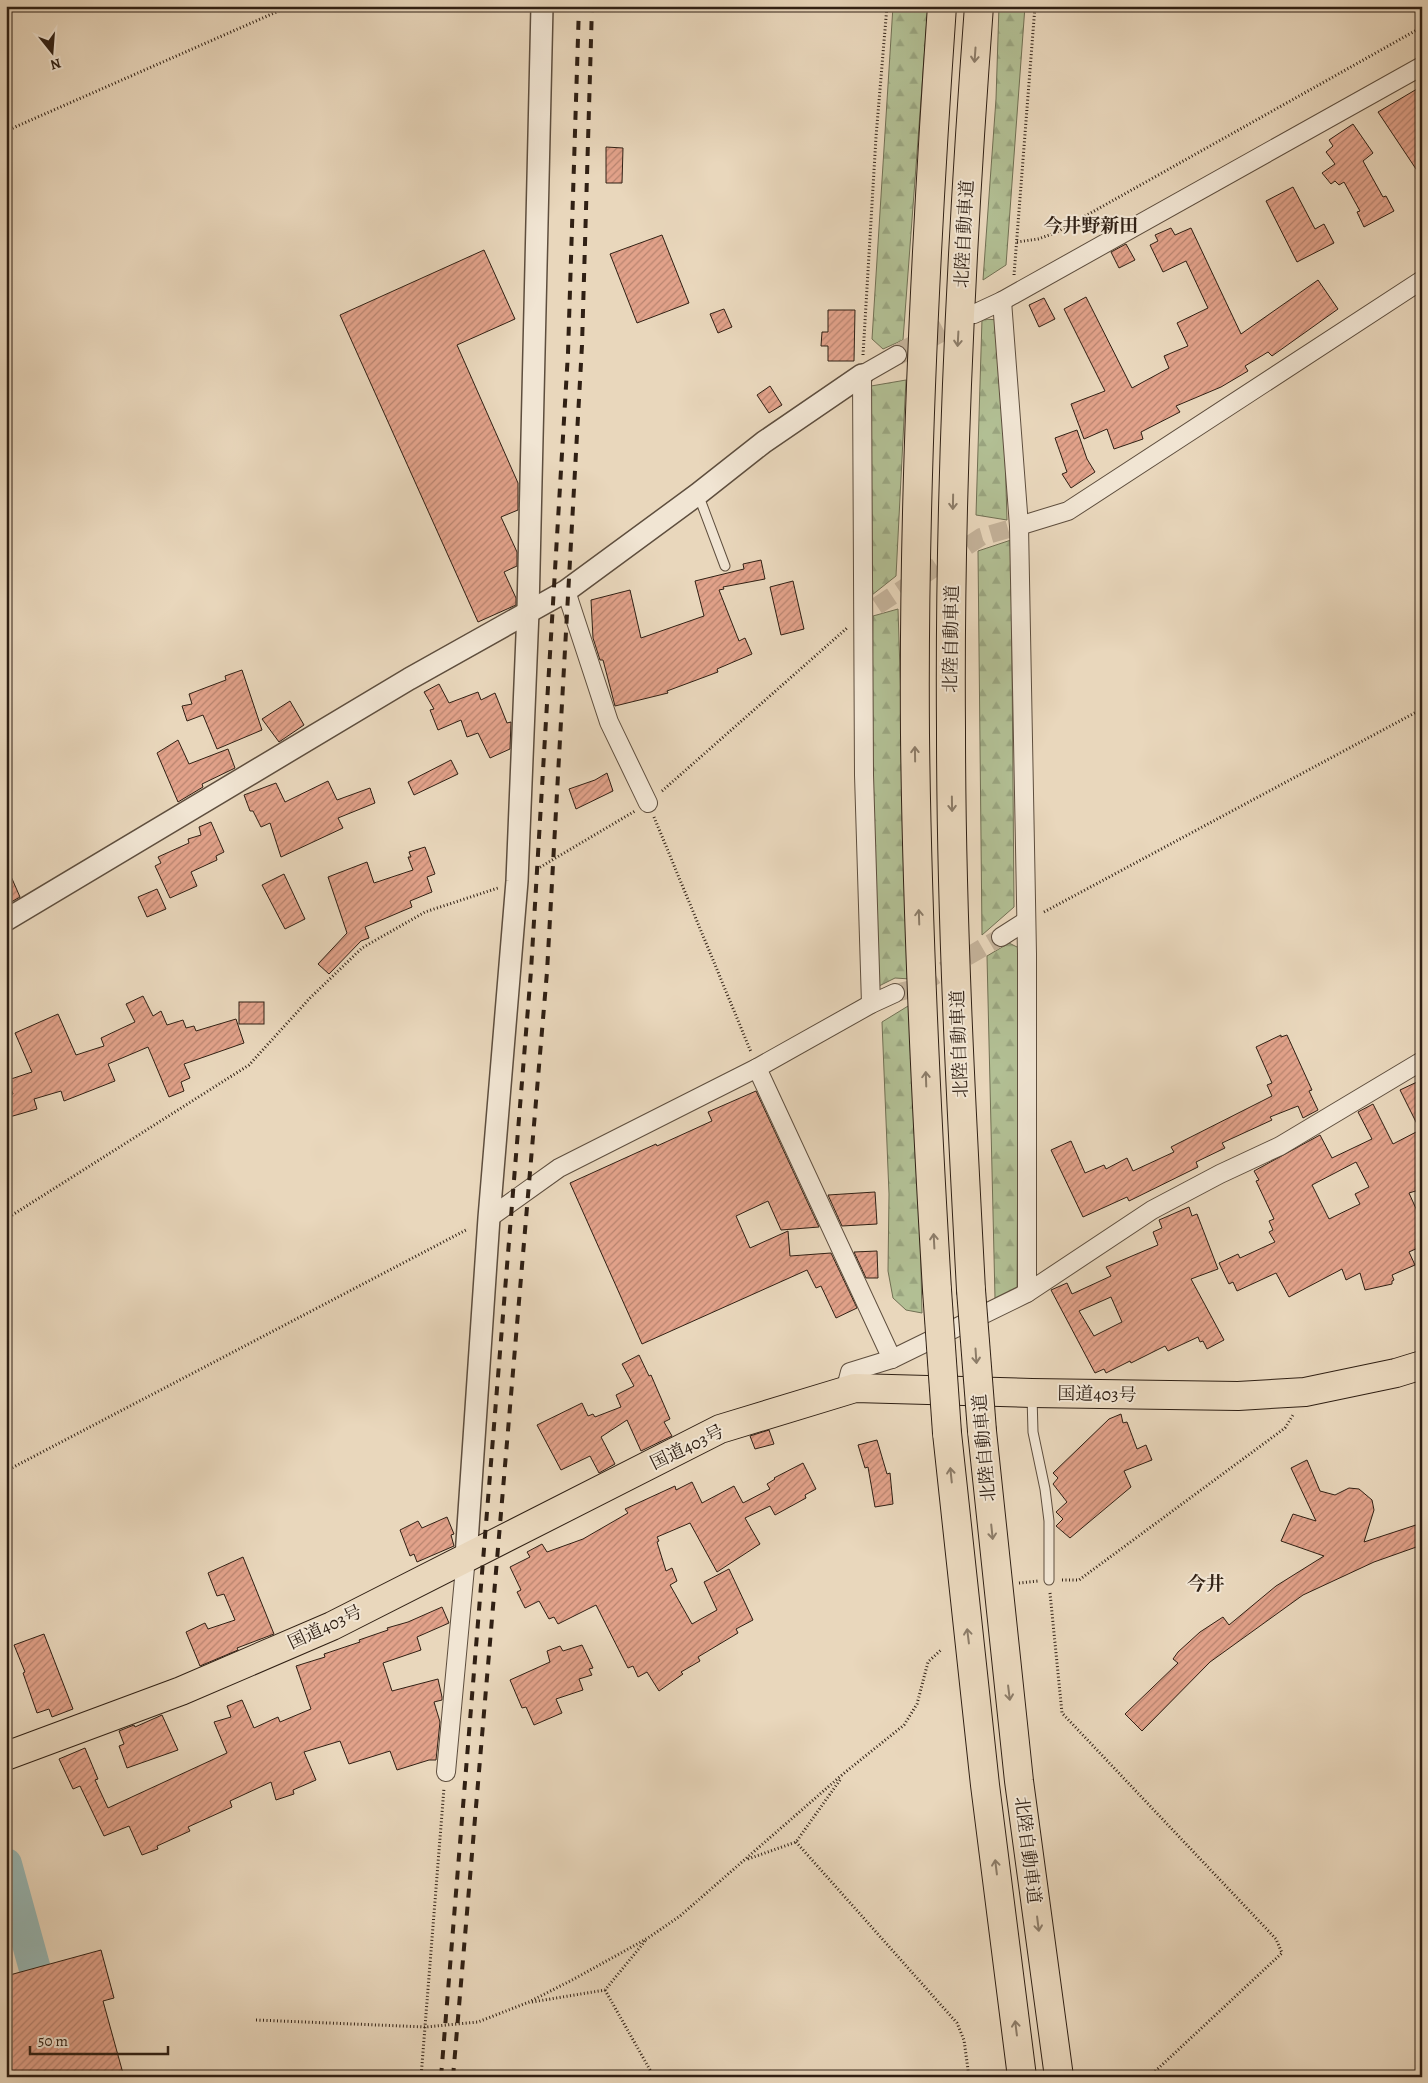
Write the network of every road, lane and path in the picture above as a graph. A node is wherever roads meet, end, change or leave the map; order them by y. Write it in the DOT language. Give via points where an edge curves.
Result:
graph roads {
  1 [pos="290,6"];
  2 [pos="542,6"];
  3 [pos="887,6"];
  4 [pos="942,6"];
  5 [pos="979,6"];
  6 [pos="1035,6"];
  7 [pos="1422,27"];
  8 [pos="1422,66"];
  9 [pos="6,131"];
  10 [pos="1017,242"];
  11 [pos="1422,280"];
  12 [pos="1019,292"];
  13 [pos="1002,301"];
  14 [pos="974,314"];
  15 [pos="897,355"];
  16 [pos="862,375"];
  17 [pos="698,494"];
  18 [pos="1019,526"];
  19 [pos="726,566"];
  20 [pos="566,591"];
  21 [pos="870,610"];
  22 [pos="528,611"];
  23 [pos="1422,708"];
  24 [pos="648,803"];
  25 [pos="517,882"];
  26 [pos="6,920"];
  27 [pos="1026,922"];
  28 [pos="1001,937"];
  29 [pos="894,993"];
  30 [pos="871,1004"];
  31 [pos="1422,1061"];
  32 [pos="757,1068"];
  33 [pos="489,1218"];
  34 [pos="6,1219"];
  35 [pos="1027,1292"];
  36 [pos="892,1359"];
  37 [pos="1422,1365"];
  38 [pos="845,1391"];
  39 [pos="1305,1392"];
  40 [pos="1032,1393"];
  41 [pos="6,1471"];
  42 [pos="466,1557"];
  43 [pos="1049,1580"];
  44 [pos="1015,1586"];
  45 [pos="942,1649"];
  46 [pos="14,1753"];
  47 [pos="446,1772"];
  48 [pos="843,1774"];
  49 [pos="796,1842"];
  50 [pos="746,1860"];
  51 [pos="648,1938"];
  52 [pos="605,1990"];
  53 [pos="529,2002"];
  54 [pos="256,2020"];
  55 [pos="426,2026"];
  56 [pos="421,2077"];
  57 [pos="654,2077"];
  58 [pos="969,2077"];
  59 [pos="1022,2077"];
  60 [pos="1059,2077"];
  61 [pos="1149,2077"];
  1 -- 9 [label="path"];
  2 -- 22 [label="street"];
  3 -- 16 [label="path"];
  59 -- 4 [label="highway, 北陸自動車道, one-way, bridge" via="985,1785 947,1433 919,920 916,545 922,353"];
  5 -- 60 [label="highway, 北陸自動車道, one-way, bridge" via="957,355 950,728 953,918 971,1290 982,1431 1019,1782"];
  6 -- 10 [label="path"];
  7 -- 10 [label="path" via="1054,233"];
  8 -- 12 [label="street"];
  10 -- 12 [label="path" via="1014,273"];
  11 -- 18 [label="street" via="1068,511"];
  12 -- 13 [label="street"];
  13 -- 14 [label="street"];
  13 -- 18 [label="street"];
  15 -- 16 [label="street"];
  16 -- 17 [label="street" via="764,442"];
  16 -- 21 [label="street"];
  17 -- 19 [label="lane"];
  17 -- 20 [label="street"];
  18 -- 27 [label="street"];
  20 -- 22 [label="street"];
  20 -- 24 [label="street" via="609,722"];
  21 -- 24 [label="path"];
  21 -- 30 [label="street" via="864,658 864,775"];
  22 -- 25 [label="street"];
  22 -- 26 [label="street" via="409,678"];
  23 -- 27 [label="path"];
  24 -- 25 [label="path"];
  24 -- 32 [label="path"];
  25 -- 33 [label="street"];
  25 -- 34 [label="path" via="425,912 362,948 310,998 249,1065"];
  27 -- 28 [label="street"];
  27 -- 35 [label="street"];
  29 -- 30 [label="street"];
  30 -- 32 [label="street"];
  31 -- 35 [label="street" via="1280,1146 1152,1210"];
  32 -- 33 [label="street" via="559,1168"];
  32 -- 36 [label="street"];
  33 -- 41 [label="path"];
  33 -- 42 [label="street"];
  35 -- 36 [label="street"];
  36 -- 38 [label="street" via="850,1372"];
  37 -- 39 [label="highway, 国道403号"];
  38 -- 40 [label="highway, 国道403号" via="854,1388"];
  38 -- 42 [label="highway, 国道403号" via="720,1429"];
  39 -- 40 [label="highway, 国道403号" via="1238,1396"];
  39 -- 43 [label="path" via="1285,1428 1222,1475 1079,1580"];
  40 -- 43 [label="lane" via="1033,1432 1049,1521"];
  42 -- 46 [label="highway, 国道403号" via="332,1626 181,1692"];
  42 -- 47 [label="street"];
  43 -- 44 [label="path"];
  43 -- 61 [label="path" via="1062,1713 1276,1939 1282,1953"];
  45 -- 48 [label="path" via="928,1662 917,1704 904,1725"];
  47 -- 55 [label="path"];
  48 -- 49 [label="path"];
  48 -- 50 [label="path"];
  49 -- 50 [label="path"];
  49 -- 58 [label="path" via="957,2023 964,2040"];
  50 -- 51 [label="path" via="680,1916"];
  51 -- 52 [label="path"];
  51 -- 53 [label="path"];
  52 -- 53 [label="path"];
  52 -- 57 [label="path"];
  53 -- 55 [label="path" via="478,2022"];
  54 -- 55 [label="path"];
  55 -- 56 [label="path"];
}
